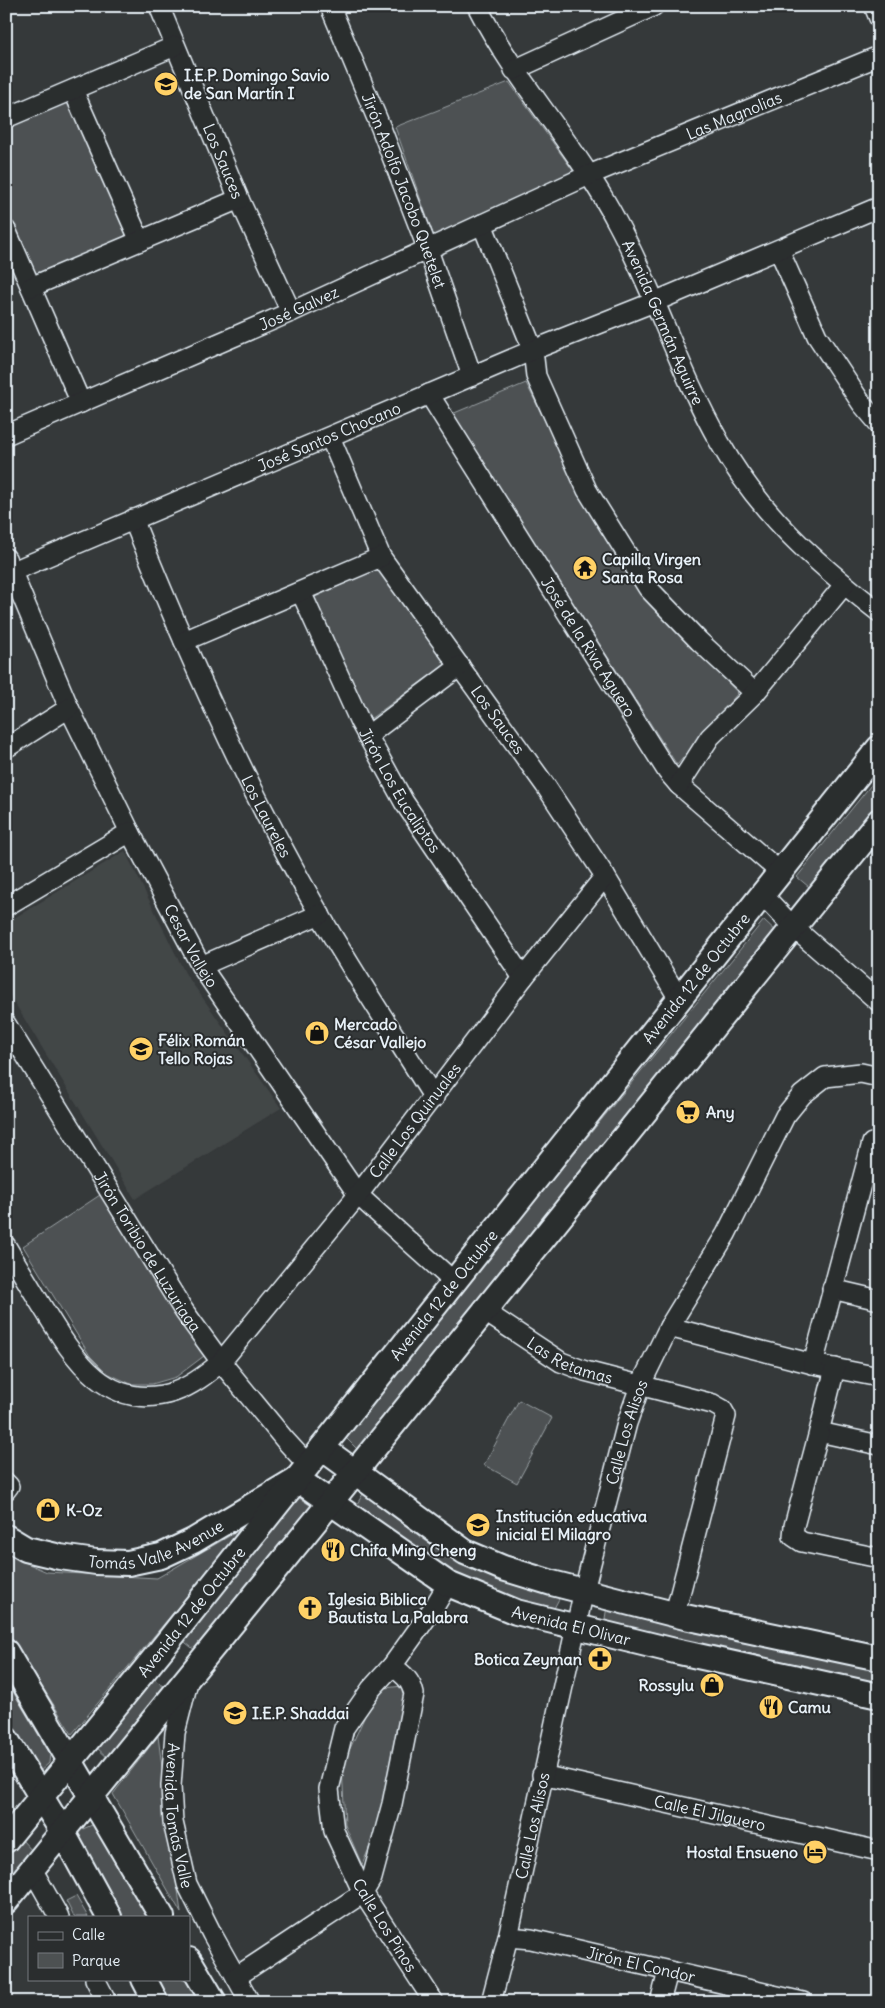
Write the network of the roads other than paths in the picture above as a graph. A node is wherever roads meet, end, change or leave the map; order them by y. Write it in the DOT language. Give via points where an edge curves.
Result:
graph roads {
  1 [pos="159,6"];
  2 [pos="330,6"];
  3 [pos="477,6"];
  4 [pos="654,6"];
  5 [pos="874,6"];
  6 [pos="879,18"];
  7 [pos="176,46"];
  8 [pos="879,56"];
  9 [pos="514,70"];
  10 [pos="73,90"];
  11 [pos="6,118"];
  12 [pos="590,175"];
  13 [pos="239,199"];
  14 [pos="879,207"];
  15 [pos="482,224"];
  16 [pos="6,230"];
  17 [pos="140,241"];
  18 [pos="428,250"];
  19 [pos="779,250"];
  20 [pos="31,288"];
  21 [pos="654,302"];
  22 [pos="292,312"];
  23 [pos="533,350"];
  24 [pos="472,376"];
  25 [pos="429,394"];
  26 [pos="81,403"];
  27 [pos="879,424"];
  28 [pos="6,436"];
  29 [pos="330,436"];
  30 [pos="133,519"];
  31 [pos="382,557"];
  32 [pos="8,568"];
  33 [pos="844,585"];
  34 [pos="301,592"];
  35 [pos="879,612"];
  36 [pos="184,641"];
  37 [pos="460,666"];
  38 [pos="755,693"];
  39 [pos="70,708"];
  40 [pos="367,736"];
  41 [pos="6,748"];
  42 [pos="879,748"];
  43 [pos="679,785"];
  44 [pos="879,820"];
  45 [pos="130,832"];
  46 [pos="780,872"];
  47 [pos="605,876"];
  48 [pos="762,894"];
  49 [pos="6,906"];
  50 [pos="320,914"];
  51 [pos="793,927"];
  52 [pos="201,966"];
  53 [pos="523,978"];
  54 [pos="679,999"];
  55 [pos="879,1002"];
  56 [pos="6,1024"];
  57 [pos="879,1077"];
  58 [pos="434,1098"];
  59 [pos="875,1144"];
  60 [pos="358,1195"];
  61 [pos="7,1248"];
  62 [pos="454,1282"];
  63 [pos="832,1289"];
  64 [pos="879,1300"];
  65 [pos="484,1312"];
  66 [pos="669,1327"];
  67 [pos="222,1362"];
  68 [pos="813,1364"];
  69 [pos="835,1368"];
  70 [pos="879,1377"];
  71 [pos="640,1386"];
  72 [pos="819,1432"];
  73 [pos="879,1446"];
  74 [pos="309,1464"];
  75 [pos="354,1472"];
  76 [pos="6,1483"];
  77 [pos="6,1490"];
  78 [pos="330,1504"];
  79 [pos="6,1537"];
  80 [pos="879,1558"];
  81 [pos="448,1584"];
  82 [pos="584,1590"];
  83 [pos="675,1613"];
  84 [pos="575,1626"];
  85 [pos="161,1650"];
  86 [pos="6,1652"];
  87 [pos="879,1658"];
  88 [pos="392,1666"];
  89 [pos="190,1675"];
  90 [pos="879,1696"];
  91 [pos="6,1739"];
  92 [pos="71,1760"];
  93 [pos="542,1776"];
  94 [pos="91,1795"];
  95 [pos="41,1797"];
  96 [pos="62,1832"];
  97 [pos="6,1840"];
  98 [pos="879,1852"];
  99 [pos="32,1869"];
  100 [pos="363,1893"];
  101 [pos="6,1901"];
  102 [pos="58,1916"];
  103 [pos="108,1916"];
  104 [pos="161,1916"];
  105 [pos="508,1937"];
  106 [pos="190,1962"];
  107 [pos="668,1972"];
  108 [pos="236,1976"];
  109 [pos="95,1980"];
  110 [pos="145,1980"];
  111 [pos="107,2002"];
  112 [pos="156,2002"];
  113 [pos="214,2002"];
  114 [pos="250,2002"];
  115 [pos="434,2002"];
  116 [pos="492,2002"];
  117 [pos="660,2002"];
  118 [pos="803,2002"];
  1 -- 7 [label="street, Los Sauces"];
  2 -- 18 [label="street, Jirón Adolfo Jacobo Quetelet"];
  3 -- 9 [label="street, Avenida Germán Aguirre"];
  4 -- 9 [label="street"];
  5 -- 6 [label="street"];
  7 -- 10 [label="street"];
  7 -- 13 [label="street, Los Sauces"];
  8 -- 12 [label="street, Las Magnolias"];
  9 -- 12 [label="street, Avenida Germán Aguirre"];
  10 -- 11 [label="street"];
  10 -- 17 [label="street"];
  12 -- 15 [label="street, José Galvez"];
  12 -- 21 [label="street, Avenida Germán Aguirre" via="618,224"];
  13 -- 17 [label="street"];
  13 -- 22 [label="street, Los Sauces"];
  14 -- 19 [label="street, José Santos Chocano"];
  15 -- 18 [label="street, José Galvez"];
  15 -- 23 [label="street"];
  16 -- 20 [label="street"];
  17 -- 20 [label="street"];
  18 -- 22 [label="street, José Galvez"];
  18 -- 24 [label="street, Jirón Adolfo Jacobo Quetelet"];
  19 -- 21 [label="street, José Santos Chocano"];
  19 -- 27 [label="street" via="817,336"];
  20 -- 26 [label="street"];
  21 -- 23 [label="street, José Santos Chocano"];
  21 -- 33 [label="street, Avenida Germán Aguirre" via="706,416 738,471 790,537"];
  22 -- 26 [label="street, José Galvez"];
  23 -- 24 [label="street, José Santos Chocano"];
  23 -- 38 [label="street" via="536,376 587,490 648,588"];
  24 -- 25 [label="street, José Santos Chocano"];
  25 -- 29 [label="street, José Santos Chocano"];
  25 -- 43 [label="street, José de la Riva Aguero"];
  26 -- 28 [label="street, José Galvez"];
  29 -- 30 [label="street, José Santos Chocano"];
  29 -- 31 [label="street, Los Sauces"];
  30 -- 32 [label="street, José Santos Chocano"];
  30 -- 36 [label="street, Los Laureles"];
  31 -- 34 [label="street"];
  31 -- 37 [label="street, Los Sauces"];
  32 -- 39 [label="street, Cesar Vallejo"];
  33 -- 35 [label="street, Avenida Germán Aguirre"];
  33 -- 38 [label="street"];
  34 -- 36 [label="street"];
  34 -- 40 [label="street, Jirón Los Eucaliptos"];
  36 -- 50 [label="street, Los Laureles" via="249,782"];
  37 -- 40 [label="street"];
  37 -- 47 [label="street, Los Sauces"];
  38 -- 43 [label="street" via="710,738"];
  39 -- 41 [label="street"];
  39 -- 45 [label="street, Cesar Vallejo"];
  40 -- 53 [label="street, Jirón Los Eucaliptos" via="404,802"];
  42 -- 46 [label="main road, Avenida 12 de Octubre"];
  43 -- 46 [label="street, José de la Riva Aguero"];
  44 -- 51 [label="main road"];
  45 -- 49 [label="street"];
  45 -- 52 [label="street, Cesar Vallejo"];
  46 -- 48 [label="main road, Avenida 12 de Octubre"];
  47 -- 53 [label="street, Calle Los Quinuales"];
  47 -- 54 [label="street, Los Sauces"];
  48 -- 51 [label="street"];
  48 -- 54 [label="main road, Avenida 12 de Octubre"];
  50 -- 52 [label="street"];
  50 -- 58 [label="street, Los Laureles"];
  51 -- 55 [label="street"];
  51 -- 65 [label="main road"];
  52 -- 60 [label="street, Cesar Vallejo"];
  53 -- 58 [label="street, Calle Los Quinuales"];
  54 -- 62 [label="main road, Avenida 12 de Octubre"];
  56 -- 67 [label="street, Jirón Toribio de Luzuriaga" via="184,1311"];
  57 -- 66 [label="street, Calle Los Alisos" via="861,1072 825,1077 802,1095 785,1116 726,1234"];
  58 -- 60 [label="street, Calle Los Quinuales"];
  59 -- 63 [label="street"];
  60 -- 62 [label="street, Cesar Vallejo"];
  60 -- 67 [label="street, Calle Los Quinuales"];
  61 -- 67 [label="street, Calle Los Quinuales" via="72,1355 88,1373 108,1387 131,1396 160,1396 193,1383"];
  62 -- 74 [label="main road, Avenida 12 de Octubre"];
  63 -- 64 [label="street"];
  63 -- 68 [label="street"];
  65 -- 71 [label="street, Las Retamas" via="561,1362"];
  65 -- 75 [label="main road"];
  66 -- 68 [label="street"];
  66 -- 71 [label="street, Calle Los Alisos"];
  67 -- 74 [label="street, Jirón Toribio de Luzuriaga" via="285,1440"];
  68 -- 69 [label="street"];
  69 -- 70 [label="street"];
  69 -- 72 [label="street"];
  71 -- 82 [label="street, Calle Los Alisos" via="627,1423"];
  71 -- 83 [label="street, Las Retamas" via="713,1404 726,1416"];
  72 -- 73 [label="street"];
  72 -- 80 [label="street" via="793,1536 802,1542"];
  74 -- 75 [label="main road"];
  74 -- 78 [label="main road, Avenida El Olivar"];
  74 -- 79 [label="main road, Tomás Valle Avenue" via="193,1541 161,1556 128,1563 96,1562 26,1549"];
  74 -- 85 [label="main road, Avenida 12 de Octubre"];
  75 -- 78 [label="main road"];
  75 -- 82 [label="main road" via="465,1552 552,1584"];
  76 -- 77 [label="street" via="9,1486"];
  78 -- 81 [label="main road, Avenida El Olivar"];
  78 -- 89 [label="main road"];
  81 -- 84 [label="main road, Avenida El Olivar" via="516,1612"];
  81 -- 88 [label="street, Calle Los Pinos"];
  82 -- 83 [label="main road"];
  82 -- 84 [label="street, Calle Los Alisos"];
  83 -- 87 [label="main road"];
  84 -- 90 [label="main road, Avenida El Olivar"];
  84 -- 93 [label="street, Calle Los Alisos"];
  85 -- 89 [label="main road"];
  85 -- 92 [label="main road, Avenida 12 de Octubre"];
  86 -- 92 [label="main road"];
  88 -- 100 [label="street" via="407,1677 414,1694 392,1804 372,1878"];
  88 -- 100 [label="street, Calle Los Pinos" via="344,1728 329,1782 334,1832"];
  89 -- 94 [label="main road"];
  89 -- 108 [label="street, Avenida Tomás Valle" via="175,1733 171,1786 173,1822 187,1884"];
  91 -- 95 [label="main road"];
  92 -- 94 [label="main road"];
  92 -- 95 [label="main road, Avenida 12 de Octubre"];
  93 -- 98 [label="street, Calle El Jilguero"];
  93 -- 105 [label="street, Calle Los Alisos"];
  94 -- 96 [label="main road"];
  94 -- 104 [label="main road"];
  95 -- 96 [label="main road"];
  95 -- 97 [label="main road, Avenida 12 de Octubre"];
  96 -- 99 [label="main road"];
  96 -- 103 [label="main road"];
  99 -- 101 [label="main road"];
  99 -- 102 [label="street"];
  100 -- 108 [label="street"];
  100 -- 115 [label="street, Calle Los Pinos"];
  105 -- 107 [label="street, Jirón El Condor" via="531,1939"];
  105 -- 116 [label="street, Calle Los Alisos"];
  106 -- 113 [label="main road"];
  107 -- 117 [label="street"];
  107 -- 118 [label="street, Jirón El Condor"];
  108 -- 114 [label="street, Avenida Tomás Valle"];
  109 -- 111 [label="street"];
  110 -- 112 [label="main road"];
}
